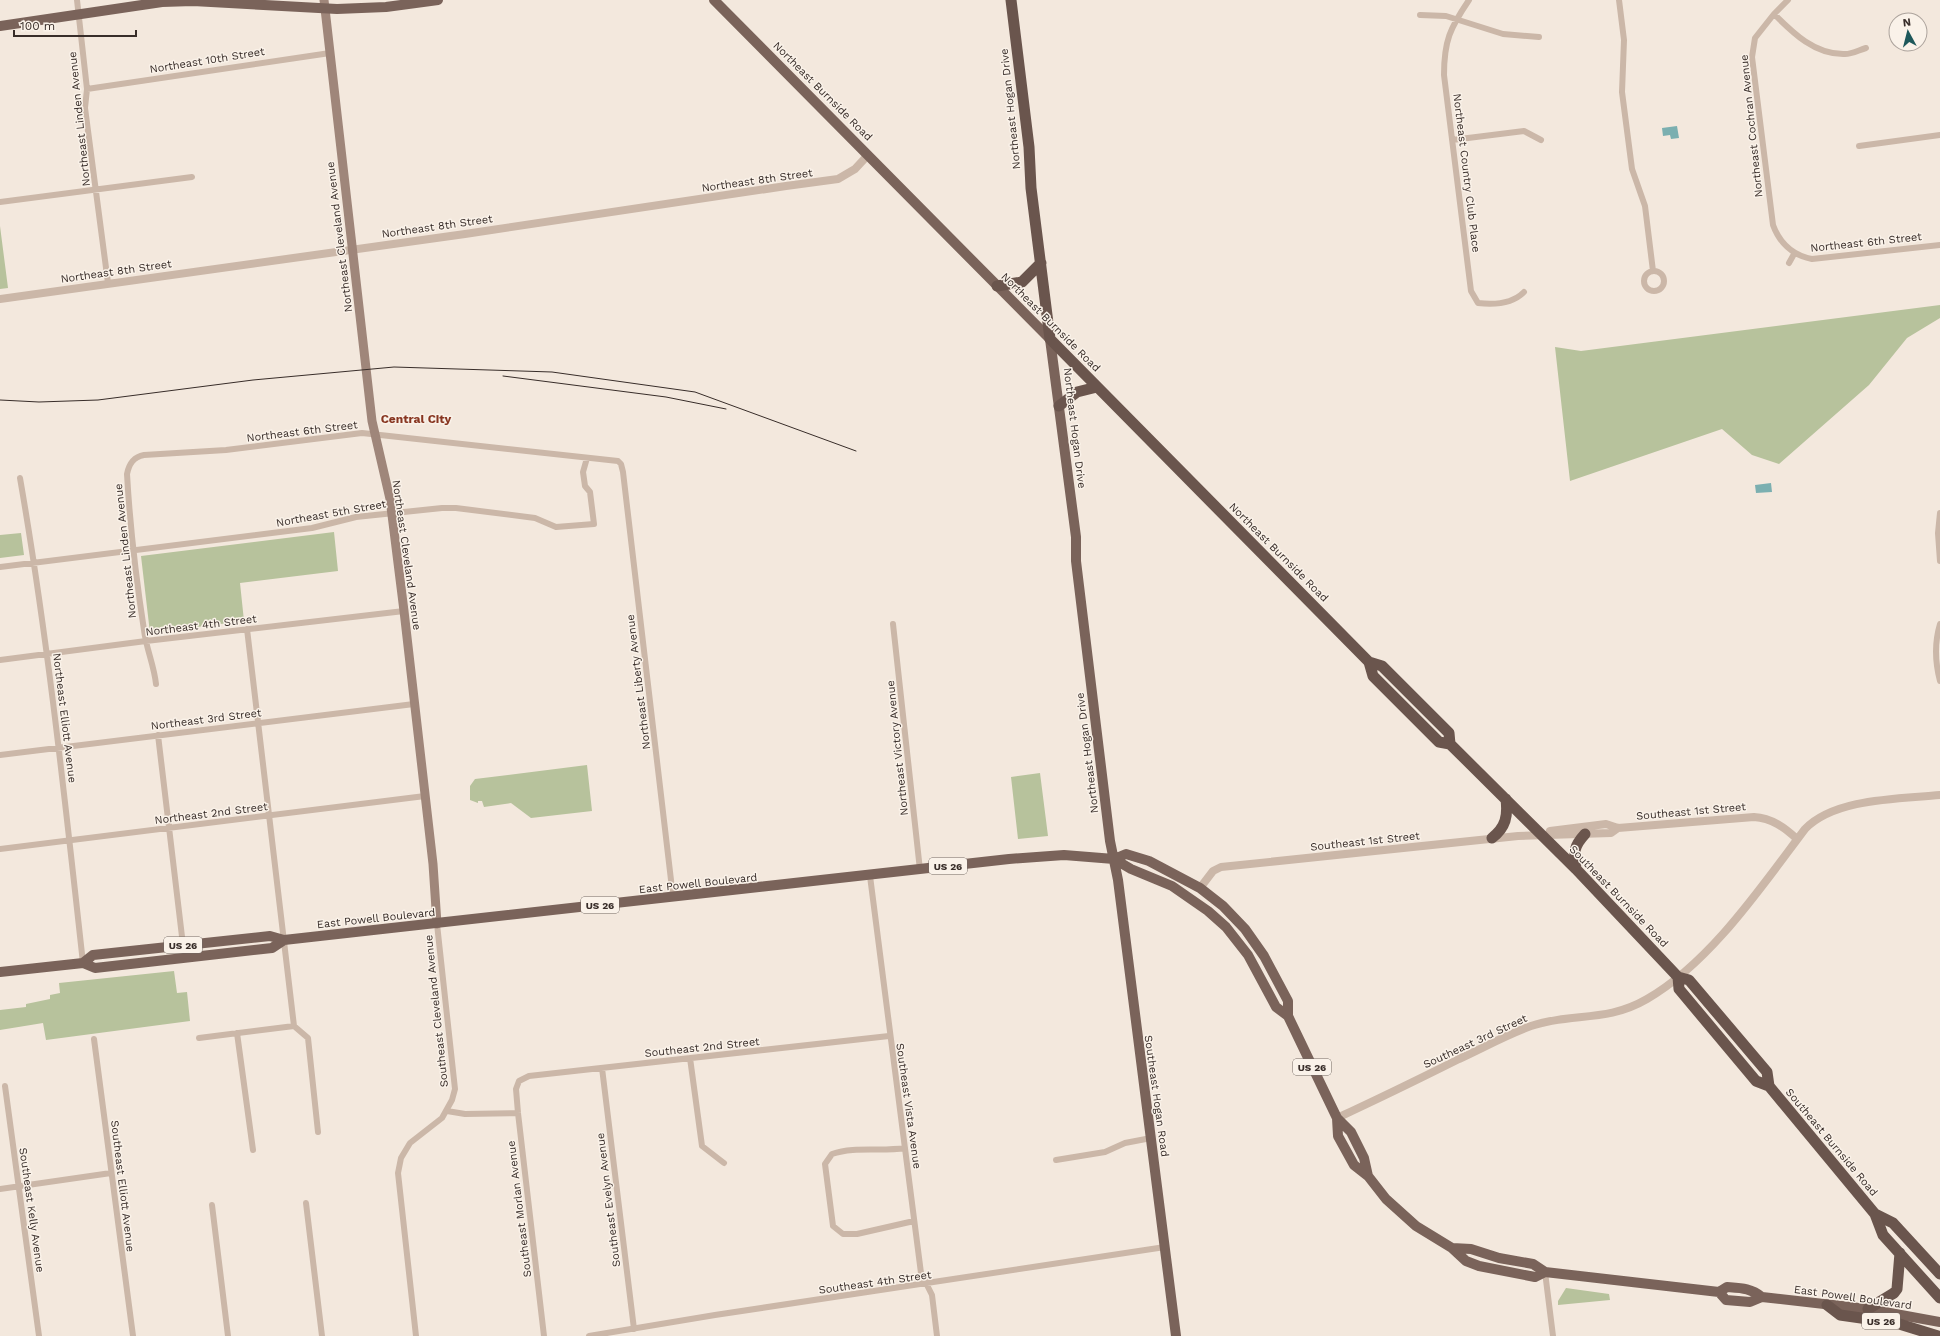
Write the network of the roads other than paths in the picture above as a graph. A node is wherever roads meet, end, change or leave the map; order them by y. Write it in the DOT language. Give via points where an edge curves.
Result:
graph roads {
  1 [pos="77,0"];
  2 [pos="438,0"];
  3 [pos="714,0"];
  4 [pos="1011,0"];
  5 [pos="1469,0"];
  6 [pos="1619,0"];
  7 [pos="1788,0"];
  8 [pos="324,4"];
  9 [pos="78,13"];
  10 [pos="1774,14"];
  11 [pos="1420,15"];
  12 [pos="1456,18"];
  13 [pos="0,26"];
  14 [pos="1539,37"];
  15 [pos="1866,48"];
  16 [pos="330,53"];
  17 [pos="87,89"];
  18 [pos="1940,135"];
  19 [pos="1452,140"];
  20 [pos="1541,140"];
  21 [pos="1859,146"];
  22 [pos="868,155"];
  23 [pos="192,177"];
  24 [pos="95,189"];
  25 [pos="0,202"];
  26 [pos="1940,244"];
  27 [pos="352,249"];
  28 [pos="1794,254"];
  29 [pos="1041,263"];
  30 [pos="1789,263"];
  31 [pos="1653,271"];
  32 [pos="108,284"];
  33 [pos="997,286"];
  34 [pos="1524,292"];
  35 [pos="0,299"];
  36 [pos="1050,339"];
  37 [pos="1097,387"];
  38 [pos="1059,406"];
  39 [pos="374,435"];
  40 [pos="587,458"];
  41 [pos="131,462"];
  42 [pos="621,464"];
  43 [pos="20,478"];
  44 [pos="392,513"];
  45 [pos="1940,513"];
  46 [pos="133,550"];
  47 [pos="1940,561"];
  48 [pos="35,562"];
  49 [pos="0,567"];
  50 [pos="404,611"];
  51 [pos="893,624"];
  52 [pos="1940,624"];
  53 [pos="247,629"];
  54 [pos="146,641"];
  55 [pos="47,655"];
  56 [pos="0,660"];
  57 [pos="1369,662"];
  58 [pos="1940,681"];
  59 [pos="156,684"];
  60 [pos="1389,691"];
  61 [pos="414,704"];
  62 [pos="1436,720"];
  63 [pos="258,722"];
  64 [pos="158,735"];
  65 [pos="1450,744"];
  66 [pos="60,748"];
  67 [pos="0,755"];
  68 [pos="1940,794"];
  69 [pos="425,796"];
  70 [pos="1506,799"];
  71 [pos="269,816"];
  72 [pos="168,828"];
  73 [pos="1618,828"];
  74 [pos="1541,834"];
  75 [pos="1585,834"];
  76 [pos="1492,838"];
  77 [pos="1797,839"];
  78 [pos="70,840"];
  79 [pos="0,849"];
  80 [pos="1114,859"];
  81 [pos="1576,869"];
  82 [pos="920,870"];
  83 [pos="870,876"];
  84 [pos="1200,888"];
  85 [pos="673,897"];
  86 [pos="1236,919"];
  87 [pos="437,924"];
  88 [pos="1226,927"];
  89 [pos="284,940"];
  90 [pos="183,945"];
  91 [pos="83,963"];
  92 [pos="139,963"];
  93 [pos="0,972"];
  94 [pos="1678,977"];
  95 [pos="1288,1016"];
  96 [pos="294,1026"];
  97 [pos="237,1033"];
  98 [pos="889,1036"];
  99 [pos="199,1038"];
  100 [pos="94,1039"];
  101 [pos="690,1058"];
  102 [pos="602,1068"];
  103 [pos="519,1081"];
  104 [pos="5,1086"];
  105 [pos="447,1111"];
  106 [pos="518,1113"];
  107 [pos="1337,1118"];
  108 [pos="318,1132"];
  109 [pos="1150,1138"];
  110 [pos="905,1148"];
  111 [pos="253,1150"];
  112 [pos="1056,1160"];
  113 [pos="724,1163"];
  114 [pos="111,1172"];
  115 [pos="19,1186"];
  116 [pos="0,1189"];
  117 [pos="306,1203"];
  118 [pos="212,1205"];
  119 [pos="1875,1214"];
  120 [pos="914,1221"];
  121 [pos="1165,1247"];
  122 [pos="1900,1253"];
  123 [pos="1545,1272"];
  124 [pos="1940,1274"];
  125 [pos="926,1284"];
  126 [pos="1940,1298"];
  127 [pos="1827,1305"];
  128 [pos="1868,1310"];
  129 [pos="1940,1322"];
  130 [pos="634,1329"];
  131 [pos="39,1336"];
  132 [pos="133,1336"];
  133 [pos="228,1336"];
  134 [pos="322,1336"];
  135 [pos="416,1336"];
  136 [pos="544,1336"];
  137 [pos="589,1336"];
  138 [pos="938,1336"];
  139 [pos="1176,1336"];
  140 [pos="1553,1336"];
  141 [pos="1938,1336"];
  1 -- 9 [label="street, Northeast Linden Avenue"];
  2 -- 8 [label="main road" via="374,8"];
  3 -- 22 [label="main road, Northeast Burnside Road"];
  4 -- 29 [label="highway, Northeast Hogan Drive"];
  5 -- 12 [label="street, Northeast Country Club Place"];
  6 -- 31 [label="street" via="1624,40 1621,83 1624,111 1632,169 1645,206"];
  7 -- 10 [label="street, Northeast Cochran Avenue"];
  8 -- 9 [label="main road" via="177,1"];
  8 -- 16 [label="main road, Northeast Cleveland Avenue"];
  9 -- 13 [label="main road"];
  9 -- 17 [label="street, Northeast Linden Avenue"];
  10 -- 15 [label="street" via="1794,33 1830,53 1846,54"];
  10 -- 28 [label="street, Northeast Cochran Avenue" via="1755,38 1752,66 1773,225 1781,242"];
  11 -- 12 [label="street"];
  12 -- 14 [label="street" via="1503,34"];
  12 -- 19 [label="street, Northeast Country Club Place" via="1444,52 1444,75"];
  16 -- 17 [label="street, Northeast 10th Street"];
  16 -- 27 [label="main road, Northeast Cleveland Avenue"];
  17 -- 24 [label="street, Northeast Linden Avenue" via="85,108"];
  18 -- 21 [label="street"];
  19 -- 20 [label="street" via="1524,131"];
  19 -- 34 [label="street, Northeast Country Club Place" via="1471,291 1478,303 1491,305 1511,301"];
  22 -- 27 [label="street, Northeast 8th Street" via="855,169 830,181"];
  22 -- 33 [label="main road, Northeast Burnside Road"];
  23 -- 24 [label="street"];
  24 -- 25 [label="street"];
  24 -- 32 [label="street, Northeast Linden Avenue"];
  26 -- 28 [label="street, Northeast 6th Street" via="1821,259"];
  27 -- 32 [label="street, Northeast 8th Street"];
  27 -- 39 [label="main road, Northeast Cleveland Avenue"];
  28 -- 30 [label="street"];
  29 -- 33 [label="highway" via="1022,282"];
  29 -- 36 [label="highway, Northeast Hogan Drive"];
  32 -- 35 [label="street, Northeast 8th Street"];
  33 -- 36 [label="main road, Northeast Burnside Road"];
  36 -- 37 [label="highway, Northeast Burnside Road"];
  36 -- 38 [label="main road, Northeast Hogan Drive"];
  37 -- 38 [label="highway" via="1077,392"];
  37 -- 57 [label="highway, Northeast Burnside Road"];
  38 -- 80 [label="main road, Northeast Hogan Drive"];
  39 -- 40 [label="street, Northeast 6th Street"];
  39 -- 41 [label="street, Northeast 6th Street" via="362,433 226,450 144,455 134,458"];
  39 -- 44 [label="main road, Northeast Cleveland Avenue"];
  40 -- 42 [label="street, Northeast 6th Street" via="616,461"];
  40 -- 44 [label="street, Northeast 5th Street" via="583,472 585,486 590,492 594,524 556,528 535,518 449,508"];
  41 -- 46 [label="street, Northeast Linden Avenue" via="127,474"];
  42 -- 85 [label="street, Northeast Liberty Avenue"];
  43 -- 48 [label="street, Northeast Elliott Avenue"];
  44 -- 46 [label="street, Northeast 5th Street" via="356,517 312,528"];
  44 -- 50 [label="main road, Northeast Cleveland Avenue"];
  45 -- 47 [label="street"];
  46 -- 48 [label="street, Northeast 5th Street"];
  46 -- 54 [label="street, Northeast Linden Avenue"];
  48 -- 49 [label="street, Northeast 5th Street"];
  48 -- 55 [label="street, Northeast Elliott Avenue"];
  50 -- 53 [label="street, Northeast 4th Street"];
  50 -- 61 [label="main road, Northeast Cleveland Avenue"];
  51 -- 82 [label="street, Northeast Victory Avenue"];
  52 -- 58 [label="street" via="1935,656"];
  53 -- 54 [label="street, Northeast 4th Street"];
  53 -- 63 [label="street"];
  54 -- 55 [label="street, Northeast 4th Street"];
  54 -- 59 [label="street, Northeast Linden Avenue" via="154,666"];
  55 -- 56 [label="street, Northeast 4th Street"];
  55 -- 66 [label="street, Northeast Elliott Avenue"];
  57 -- 60 [label="highway, Northeast Burnside Road" via="1373,676"];
  57 -- 62 [label="highway, Northeast Burnside Road" via="1382,666"];
  60 -- 62 [label="highway" via="1405,699 1427,721"];
  60 -- 65 [label="highway, Northeast Burnside Road" via="1439,742"];
  61 -- 63 [label="street, Northeast 3rd Street"];
  61 -- 69 [label="main road, Northeast Cleveland Avenue"];
  62 -- 65 [label="highway, Northeast Burnside Road" via="1449,733"];
  63 -- 64 [label="street, Northeast 3rd Street"];
  63 -- 71 [label="street"];
  64 -- 66 [label="street, Northeast 3rd Street"];
  64 -- 72 [label="street"];
  65 -- 70 [label="highway, Northeast Burnside Road"];
  66 -- 67 [label="street, Northeast 3rd Street"];
  66 -- 78 [label="street, Northeast Elliott Avenue"];
  68 -- 77 [label="street" via="1838,809 1808,825"];
  69 -- 71 [label="street, Northeast 2nd Street"];
  69 -- 87 [label="main road, Northeast Cleveland Avenue"];
  70 -- 74 [label="highway, Northeast Burnside Road"];
  70 -- 76 [label="highway" via="1505,824"];
  71 -- 72 [label="street, Northeast 2nd Street"];
  71 -- 89 [label="street"];
  72 -- 78 [label="street, Northeast 2nd Street"];
  72 -- 90 [label="street"];
  73 -- 74 [label="street, Southeast 1st Street" via="1606,824"];
  73 -- 75 [label="street, Southeast 1st Street" via="1611,833"];
  73 -- 77 [label="street, Southeast 1st Street" via="1754,817 1776,823"];
  74 -- 75 [label="street, Southeast 1st Street"];
  74 -- 76 [label="street, Southeast 1st Street"];
  74 -- 81 [label="highway, Southeast Burnside Road"];
  75 -- 81 [label="highway" via="1575,848"];
  76 -- 84 [label="street, Southeast 1st Street" via="1221,867 1214,871"];
  77 -- 94 [label="street, Southeast 3rd Street" via="1726,930"];
  78 -- 79 [label="street, Northeast 2nd Street"];
  78 -- 91 [label="street, Northeast Elliott Avenue"];
  80 -- 82 [label="main road, East Powell Boulevard / US 26" via="1087,855 1056,855"];
  80 -- 84 [label="main road, East Powell Boulevard / US 26" via="1126,854 1149,861"];
  80 -- 88 [label="main road, East Powell Boulevard / US 26" via="1189,896"];
  80 -- 109 [label="main road, Southeast Hogan Road"];
  81 -- 94 [label="highway, Southeast Burnside Road"];
  82 -- 83 [label="main road, East Powell Boulevard / US 26"];
  83 -- 85 [label="main road, East Powell Boulevard / US 26"];
  83 -- 98 [label="street, Southeast Vista Avenue"];
  84 -- 86 [label="main road, East Powell Boulevard / US 26"];
  85 -- 87 [label="main road, East Powell Boulevard / US 26"];
  86 -- 88 [label="main road"];
  86 -- 95 [label="main road, East Powell Boulevard / US 26" via="1256,943 1271,968 1288,1001"];
  87 -- 89 [label="main road, East Powell Boulevard / US 26"];
  87 -- 105 [label="street, Southeast Cleveland Avenue" via="455,1082 454,1094"];
  88 -- 95 [label="main road, East Powell Boulevard / US 26" via="1248,955 1276,1007"];
  89 -- 90 [label="main road, East Powell Boulevard / US 26" via="270,936"];
  89 -- 92 [label="main road, East Powell Boulevard / US 26" via="272,948"];
  89 -- 96 [label="street"];
  90 -- 91 [label="main road, East Powell Boulevard / US 26" via="93,955"];
  90 -- 92 [label="main road" via="178,951 154,955"];
  91 -- 92 [label="main road, East Powell Boulevard / US 26" via="95,968"];
  91 -- 93 [label="main road, East Powell Boulevard / US 26"];
  94 -- 107 [label="street, Southeast 3rd Street" via="1647,999 1614,1014 1553,1020 1519,1030"];
  94 -- 119 [label="highway, Southeast Burnside Road" via="1679,989 1756,1081 1769,1086"];
  95 -- 107 [label="main road, East Powell Boulevard / US 26"];
  96 -- 97 [label="street"];
  96 -- 108 [label="street" via="308,1038"];
  97 -- 99 [label="street"];
  97 -- 111 [label="street"];
  98 -- 101 [label="street, Southeast 2nd Street"];
  98 -- 110 [label="street, Southeast Vista Avenue"];
  100 -- 114 [label="street, Southeast Elliott Avenue"];
  101 -- 102 [label="street, Southeast 2nd Street"];
  101 -- 113 [label="street" via="702,1146"];
  102 -- 103 [label="street, Southeast 2nd Street" via="529,1076"];
  102 -- 130 [label="street, Southeast Evelyn Avenue"];
  103 -- 106 [label="street, Southeast Morlan Avenue" via="516,1089"];
  104 -- 115 [label="street, Southeast Kelly Avenue"];
  105 -- 106 [label="street" via="465,1114"];
  105 -- 135 [label="street, Southeast Cleveland Avenue" via="432,1127 416,1136 405,1149 398,1173"];
  106 -- 136 [label="street, Southeast Morlan Avenue"];
  107 -- 123 [label="main road, East Powell Boulevard / US 26" via="1351,1132 1364,1158 1368,1176 1405,1218 1452,1248 1471,1249 1533,1264"];
  109 -- 112 [label="street" via="1125,1143 1105,1152"];
  109 -- 121 [label="main road, Southeast Hogan Road"];
  110 -- 120 [label="street, Southeast Vista Avenue"];
  110 -- 120 [label="street" via="852,1150 832,1154 825,1164 827,1190 833,1226 844,1234 857,1234"];
  114 -- 115 [label="street"];
  114 -- 132 [label="street, Southeast Elliott Avenue"];
  115 -- 116 [label="street"];
  115 -- 131 [label="street, Southeast Kelly Avenue"];
  117 -- 134 [label="street"];
  118 -- 133 [label="street"];
  119 -- 122 [label="highway, Southeast Burnside Road" via="1883,1235"];
  119 -- 124 [label="highway, Southeast Burnside Road" via="1893,1223"];
  120 -- 125 [label="street, Southeast Vista Avenue" via="921,1273"];
  121 -- 125 [label="street, Southeast 4th Street"];
  121 -- 139 [label="main road, Southeast Hogan Road"];
  122 -- 126 [label="highway, Southeast Burnside Road"];
  122 -- 128 [label="highway" via="1897,1289"];
  123 -- 127 [label="main road, East Powell Boulevard / US 26" via="1719,1292 1727,1287 1747,1289 1762,1297"];
  123 -- 140 [label="street"];
  125 -- 130 [label="street, Southeast 4th Street"];
  125 -- 138 [label="street, Southeast Vista Avenue" via="932,1295"];
  127 -- 128 [label="main road, East Powell Boulevard / US 26"];
  127 -- 141 [label="highway, US 26" via="1840,1315 1896,1324"];
  128 -- 129 [label="main road, East Powell Boulevard / US 26"];
  130 -- 137 [label="street, Southeast 4th Street"];
}
